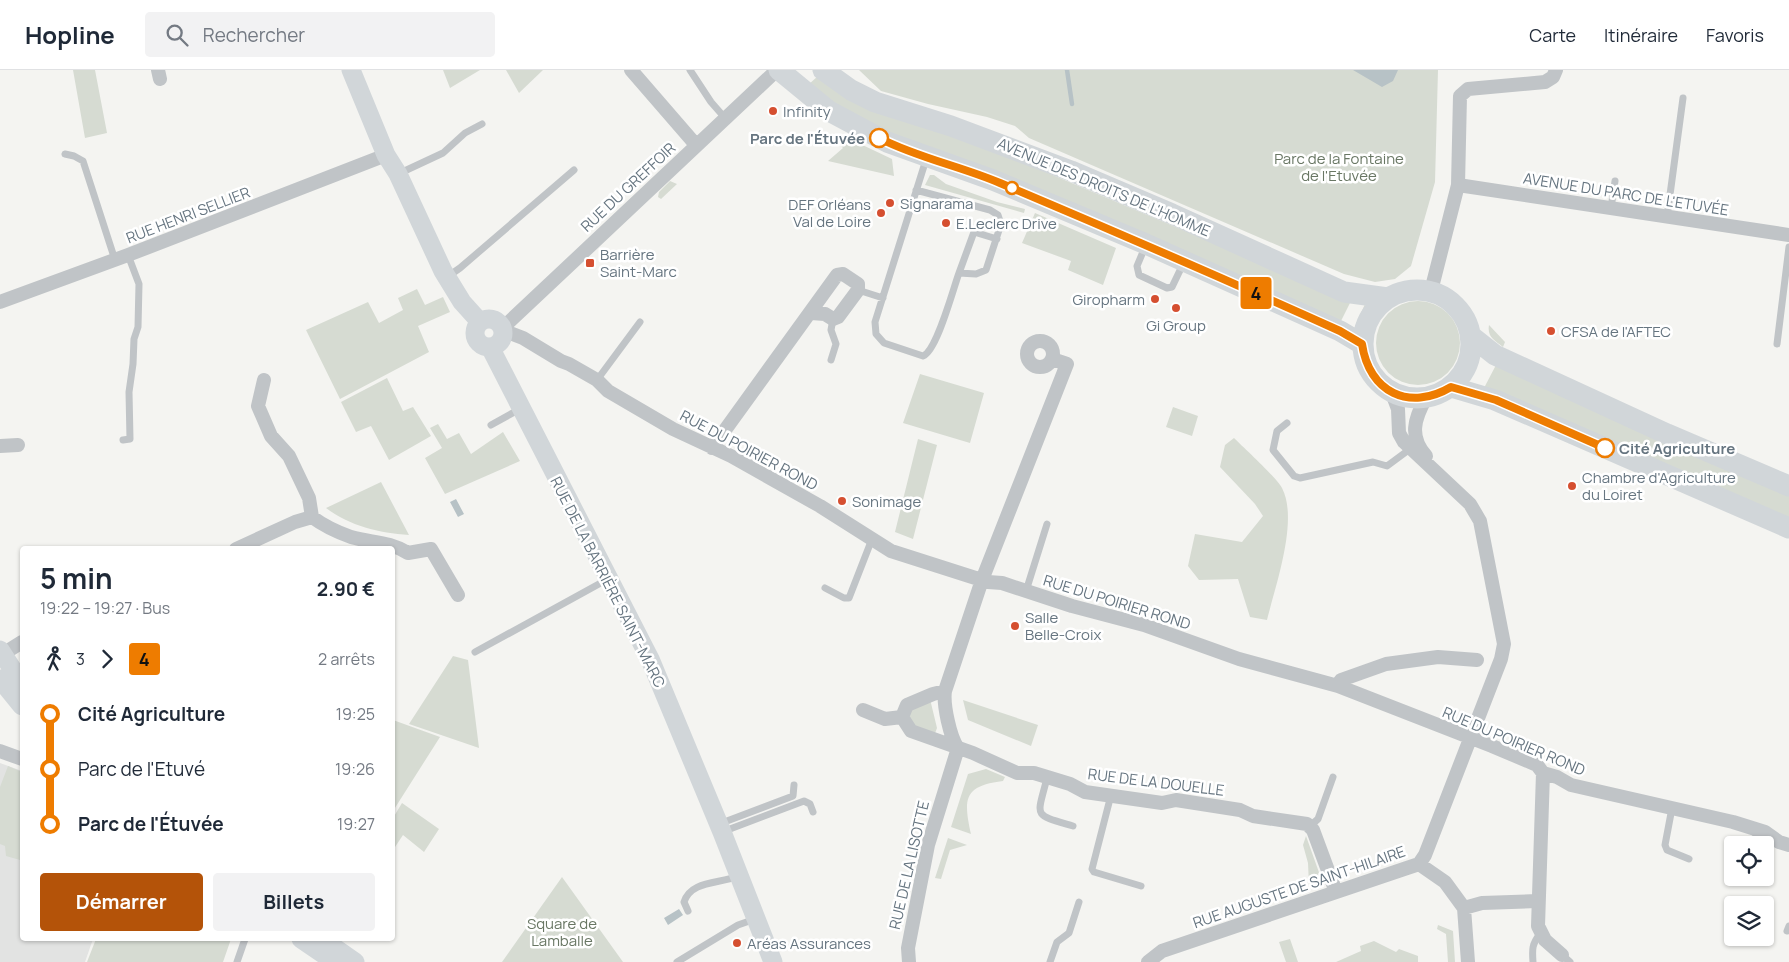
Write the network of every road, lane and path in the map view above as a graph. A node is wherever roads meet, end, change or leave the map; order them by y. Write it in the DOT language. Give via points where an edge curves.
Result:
graph roads {
  1 [pos="351,70"];
  2 [pos="631,70"];
  3 [pos="690,70"];
  4 [pos="778,70"];
  5 [pos="822,70"];
  6 [pos="1556,70"];
  7 [pos="1683,98"];
  8 [pos="725,118"];
  9 [pos="482,124"];
  10 [pos="696,145"];
  11 [pos="65,154"];
  12 [pos="386,155"];
  13 [pos="927,158"];
  14 [pos="574,170"];
  15 [pos="398,174"];
  16 [pos="1615,181"];
  17 [pos="1458,185"];
  18 [pos="916,190"];
  19 [pos="1610,209"];
  20 [pos="1667,217"];
  21 [pos="1789,235"];
  22 [pos="997,239"];
  23 [pos="1146,244"];
  24 [pos="1789,247"];
  25 [pos="128,255"];
  26 [pos="115,260"];
  27 [pos="1184,261"];
  28 [pos="959,273"];
  29 [pos="447,277"];
  30 [pos="858,290"];
  31 [pos="1431,291"];
  32 [pos="883,298"];
  33 [pos="1388,298"];
  34 [pos="0,302"];
  35 [pos="520,311"];
  36 [pos="811,313"];
  37 [pos="833,319"];
  38 [pos="480,322"];
  39 [pos="640,322"];
  40 [pos="503,330"];
  41 [pos="1471,336"];
  42 [pos="523,338"];
  43 [pos="1362,344"];
  44 [pos="1777,344"];
  45 [pos="490,347"];
  46 [pos="1052,359"];
  47 [pos="830,360"];
  48 [pos="264,380"];
  49 [pos="597,380"];
  50 [pos="1451,387"];
  51 [pos="1392,393"];
  52 [pos="1426,398"];
  53 [pos="520,409"];
  54 [pos="1287,423"];
  55 [pos="491,425"];
  56 [pos="123,440"];
  57 [pos="18,445"];
  58 [pos="0,446"];
  59 [pos="712,448"];
  60 [pos="1410,449"];
  61 [pos="1788,484"];
  62 [pos="1458,493"];
  63 [pos="312,517"];
  64 [pos="1047,524"];
  65 [pos="1789,528"];
  66 [pos="872,540"];
  67 [pos="243,546"];
  68 [pos="609,579"];
  69 [pos="982,580"];
  70 [pos="825,588"];
  71 [pos="1026,591"];
  72 [pos="458,595"];
  73 [pos="20,643"];
  74 [pos="2,652"];
  75 [pos="475,652"];
  76 [pos="1477,660"];
  77 [pos="0,679"];
  78 [pos="20,681"];
  79 [pos="1338,686"];
  80 [pos="945,691"];
  81 [pos="20,704"];
  82 [pos="863,710"];
  83 [pos="902,717"];
  84 [pos="1469,736"];
  85 [pos="958,748"];
  86 [pos="0,751"];
  87 [pos="20,758"];
  88 [pos="1543,774"];
  89 [pos="1333,777"];
  90 [pos="1048,778"];
  91 [pos="794,785"];
  92 [pos="1111,795"];
  93 [pos="1672,808"];
  94 [pos="813,812"];
  95 [pos="1073,826"];
  96 [pos="1310,826"];
  97 [pos="720,828"];
  98 [pos="1758,830"];
  99 [pos="1756,836"];
  100 [pos="1789,845"];
  101 [pos="1689,859"];
  102 [pos="1419,864"];
  103 [pos="738,876"];
  104 [pos="1141,886"];
  105 [pos="1336,892"];
  106 [pos="1079,902"];
  107 [pos="1537,902"];
  108 [pos="1464,908"];
  109 [pos="688,911"];
  110 [pos="755,919"];
  111 [pos="1540,934"];
  112 [pos="244,941"];
  113 [pos="305,941"];
  114 [pos="328,953"];
  115 [pos="1566,958"];
  116 [pos="237,962"];
  117 [pos="355,962"];
  118 [pos="677,962"];
  119 [pos="772,962"];
  120 [pos="909,962"];
  121 [pos="1050,962"];
  122 [pos="1148,962"];
  123 [pos="1468,962"];
  124 [pos="1533,962"];
  1 -- 12 [label="main road"];
  2 -- 10 [label="street"];
  3 -- 8 [label="lane"];
  4 -- 8 [label="street, RUE DU GREFFOIR"];
  4 -- 13 [label="main road" via="829,111 887,142"];
  5 -- 33 [label="main road, AVENUE DES DROITS DE L'HOMME" via="875,102 951,126 1071,171 1344,292"];
  6 -- 17 [label="street" via="1553,77 1545,82 1463,92 1460,96"];
  7 -- 20 [label="lane"];
  8 -- 10 [label="street, RUE DU GREFFOIR"];
  9 -- 15 [label="lane" via="465,133 443,153"];
  10 -- 35 [label="street, RUE DU GREFFOIR"];
  11 -- 26 [label="lane" via="83,161"];
  12 -- 15 [label="main road"];
  12 -- 25 [label="street, RUE HENRI SELLIER"];
  13 -- 18 [label="lane"];
  13 -- 23 [label="main road" via="993,180"];
  14 -- 29 [label="lane"];
  15 -- 29 [label="main road"];
  16 -- 19 [label="lane"];
  17 -- 19 [label="street, AVENUE DU PARC DE L'ETUVÉE"];
  17 -- 31 [label="street"];
  18 -- 22 [label="lane" via="994,212 1002,224"];
  18 -- 32 [label="lane"];
  19 -- 20 [label="street, AVENUE DU PARC DE L'ETUVÉE"];
  20 -- 21 [label="street, AVENUE DU PARC DE L'ETUVÉE"];
  22 -- 28 [label="lane" via="986,270 976,274"];
  22 -- 28 [label="lane" via="974,232"];
  23 -- 27 [label="main road"];
  23 -- 27 [label="lane" via="1137,266 1139,275 1167,288 1172,286"];
  24 -- 44 [label="lane"];
  25 -- 26 [label="street, RUE HENRI SELLIER"];
  25 -- 56 [label="lane" via="139,284 138,327 129,392 130,439"];
  26 -- 34 [label="street, RUE HENRI SELLIER"];
  27 -- 43 [label="main road"];
  28 -- 32 [label="lane" via="935,340 930,351 923,356 884,343 876,334 875,322"];
  29 -- 38 [label="main road" via="462,302"];
  30 -- 32 [label="lane"];
  30 -- 36 [label="street" via="858,284 843,274 837,275"];
  30 -- 37 [label="street" via="838,318"];
  31 -- 33 [label="main road" via="1409,290"];
  31 -- 41 [label="main road" via="1457,307"];
  33 -- 43 [label="main road" via="1370,318"];
  35 -- 40 [label="street, RUE DU GREFFOIR"];
  35 -- 42 [label="street" via="518,325"];
  36 -- 37 [label="street" via="825,314"];
  36 -- 59 [label="street"];
  37 -- 47 [label="lane" via="831,330 836,344"];
  38 -- 40 [label="main road" via="492,319"];
  38 -- 45 [label="main road" via="476,338"];
  39 -- 49 [label="lane"];
  40 -- 42 [label="street, RUE DU POIRIER ROND"];
  40 -- 45 [label="main road" via="501,341"];
  41 -- 50 [label="main road" via="1468,364"];
  41 -- 61 [label="main road" via="1504,359 1667,434"];
  42 -- 49 [label="street, RUE DU POIRIER ROND"];
  43 -- 51 [label="main road" via="1370,372"];
  45 -- 53 [label="main road, RUE DE LA BARRIÈRE SAINT-MARC"];
  46 -- 69 [label="street" via="1067,364"];
  48 -- 63 [label="street" via="258,406 270,436 293,464 309,498"];
  49 -- 59 [label="street, RUE DU POIRIER ROND" via="608,391"];
  50 -- 52 [label="main road"];
  50 -- 65 [label="main road" via="1496,400"];
  51 -- 52 [label="main road" via="1408,398"];
  51 -- 60 [label="street" via="1398,409 1399,433"];
  52 -- 62 [label="street" via="1416,418 1415,438 1420,450"];
  53 -- 55 [label="lane"];
  53 -- 68 [label="main road, RUE DE LA BARRIÈRE SAINT-MARC"];
  54 -- 60 [label="lane" via="1277,431 1273,450 1294,476 1300,478 1373,462 1387,466"];
  57 -- 58 [label="street"];
  59 -- 66 [label="street, RUE DU POIRIER ROND" via="820,506"];
  60 -- 62 [label="street"];
  62 -- 84 [label="street, RUE AUGUSTE DE SAINT-HILAIRE" via="1475,511 1484,534 1504,644 1501,659"];
  63 -- 67 [label="street"];
  63 -- 72 [label="street" via="326,527 352,537 395,545 408,553 431,549"];
  64 -- 71 [label="lane"];
  66 -- 69 [label="street, RUE DU POIRIER ROND" via="907,558"];
  66 -- 70 [label="lane" via="849,598"];
  68 -- 75 [label="lane"];
  68 -- 97 [label="main road, RUE DE LA BARRIÈRE SAINT-MARC" via="650,659"];
  69 -- 71 [label="street, RUE DU POIRIER ROND"];
  69 -- 80 [label="street"];
  71 -- 79 [label="street, RUE DU POIRIER ROND" via="1144,625 1239,659"];
  73 -- 74 [label="street"];
  74 -- 78 [label="main road"];
  76 -- 79 [label="street" via="1438,657 1386,664 1341,680"];
  77 -- 81 [label="main road"];
  79 -- 84 [label="street, RUE DU POIRIER ROND"];
  80 -- 83 [label="street" via="910,702"];
  80 -- 85 [label="street" via="953,741"];
  82 -- 83 [label="street" via="885,719"];
  83 -- 85 [label="street, RUE DE LA DOUELLE" via="911,732"];
  84 -- 88 [label="street, RUE DU POIRIER ROND" via="1537,765"];
  84 -- 102 [label="street, RUE AUGUSTE DE SAINT-HILAIRE" via="1427,851"];
  85 -- 90 [label="street, RUE DE LA DOUELLE" via="1017,773 1030,772"];
  85 -- 120 [label="street, RUE DE LA LISOTTE" via="928,845 908,948"];
  86 -- 87 [label="street"];
  88 -- 93 [label="street, RUE DU POIRIER ROND" via="1590,790"];
  88 -- 107 [label="street"];
  89 -- 96 [label="lane" via="1318,819"];
  90 -- 92 [label="street, RUE DE LA DOUELLE" via="1085,792"];
  90 -- 95 [label="lane" via="1039,812 1045,818"];
  91 -- 97 [label="lane" via="793,796"];
  92 -- 96 [label="street, RUE DE LA DOUELLE" via="1162,803 1176,800"];
  92 -- 104 [label="lane" via="1092,869"];
  93 -- 98 [label="street, RUE DU POIRIER ROND"];
  93 -- 101 [label="lane" via="1666,850"];
  94 -- 97 [label="lane" via="810,804 804,801"];
  96 -- 105 [label="street"];
  97 -- 103 [label="main road, RUE DE LA BARRIÈRE SAINT-MARC"];
  98 -- 99 [label="lane"];
  98 -- 100 [label="street, RUE DU POIRIER ROND"];
  102 -- 105 [label="street, RUE AUGUSTE DE SAINT-HILAIRE"];
  102 -- 108 [label="street" via="1445,882"];
  103 -- 109 [label="lane" via="725,882 705,884 690,892 684,902"];
  103 -- 110 [label="main road, RUE DE LA BARRIÈRE SAINT-MARC"];
  105 -- 122 [label="street, RUE AUGUSTE DE SAINT-HILAIRE" via="1162,951"];
  106 -- 121 [label="lane" via="1069,933 1057,942"];
  107 -- 108 [label="street" via="1482,903"];
  107 -- 111 [label="street"];
  108 -- 123 [label="street"];
  110 -- 118 [label="lane" via="738,925"];
  110 -- 119 [label="main road, RUE DE LA BARRIÈRE SAINT-MARC"];
  111 -- 115 [label="street"];
  111 -- 124 [label="lane" via="1533,943"];
  112 -- 116 [label="lane"];
  113 -- 114 [label="main road"];
  114 -- 117 [label="main road"];
}
